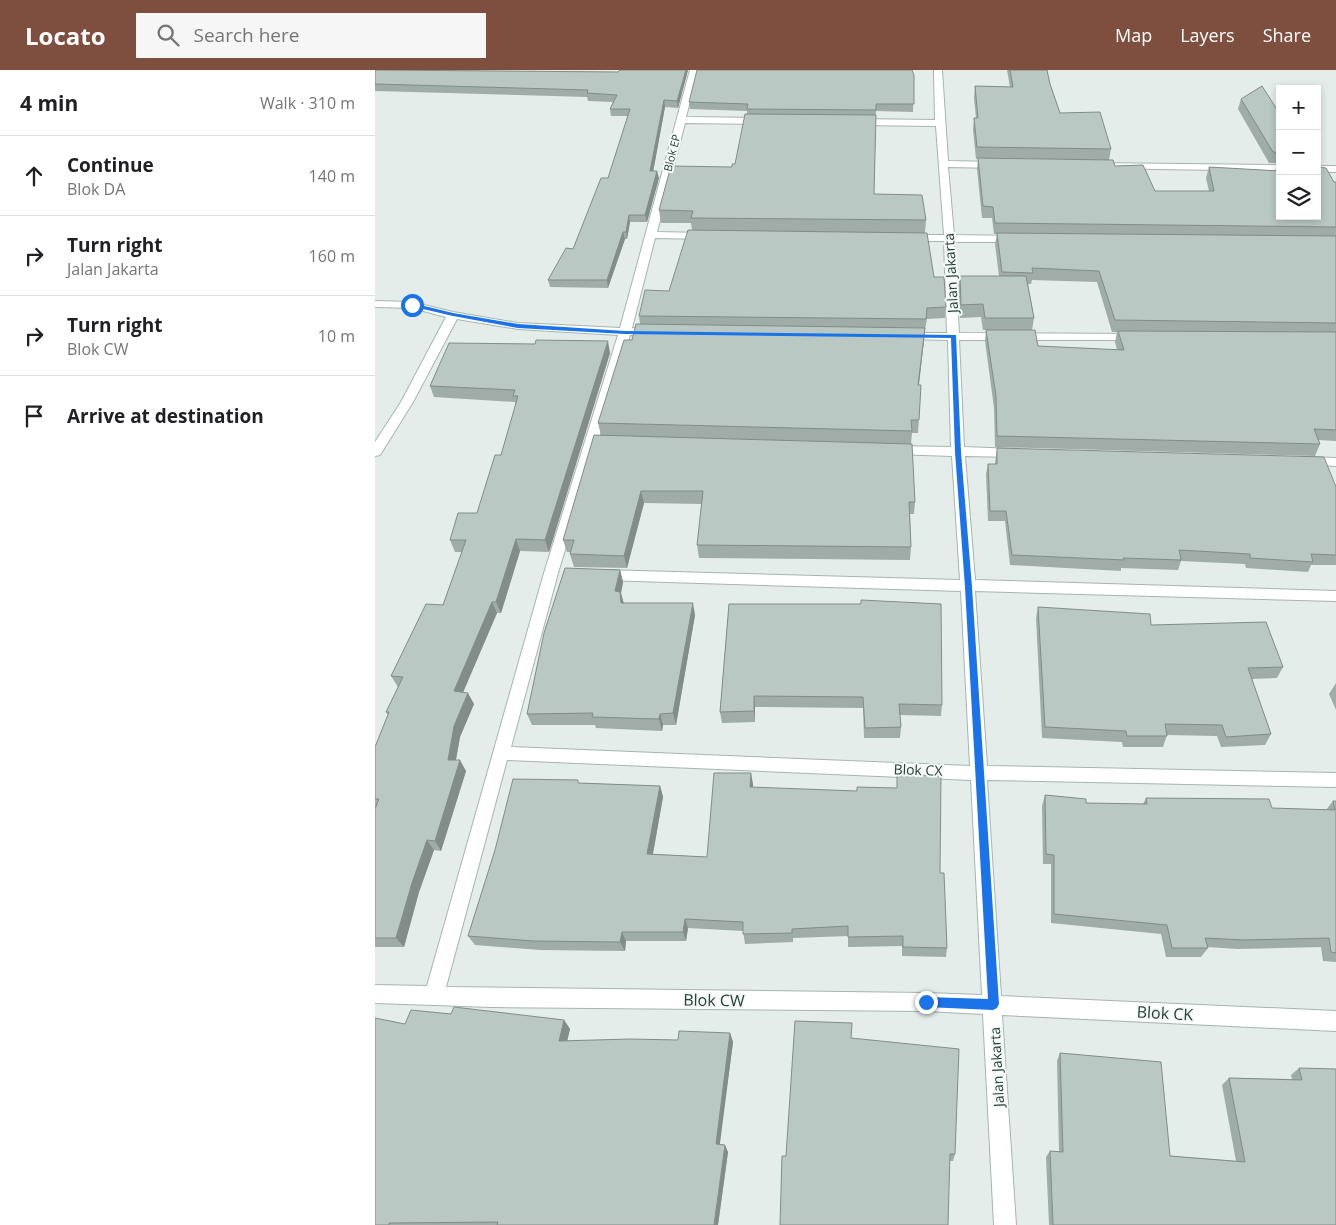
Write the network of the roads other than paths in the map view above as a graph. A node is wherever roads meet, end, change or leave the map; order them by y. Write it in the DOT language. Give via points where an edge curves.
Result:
graph roads {
  1 [pos="693,70"];
  2 [pos="938,70"];
  3 [pos="680,120"];
  4 [pos="770,121"];
  5 [pos="850,122"];
  6 [pos="939,123"];
  7 [pos="943,164"];
  8 [pos="1003,165"];
  9 [pos="1082,166"];
  10 [pos="1276,168"];
  11 [pos="1336,169"];
  12 [pos="1323,171"];
  13 [pos="652,235"];
  14 [pos="711,236"];
  15 [pos="899,238"];
  16 [pos="949,238"];
  17 [pos="1028,239"];
  18 [pos="375,304"];
  19 [pos="453,315"];
  20 [pos="625,332"];
  21 [pos="665,333"];
  22 [pos="894,336"];
  23 [pos="954,336"];
  24 [pos="1150,338"];
  25 [pos="879,450"];
  26 [pos="375,452"];
  27 [pos="958,452"];
  28 [pos="1028,454"];
  29 [pos="1296,461"];
  30 [pos="1336,462"];
  31 [pos="591,574"];
  32 [pos="969,587"];
  33 [pos="1336,596"];
  34 [pos="501,753"];
  35 [pos="979,773"];
  36 [pos="1336,780"];
  37 [pos="375,994"];
  38 [pos="434,996"];
  39 [pos="993,1004"];
  40 [pos="1336,1021"];
  41 [pos="1005,1225"];
  1 -- 3 [label="street, Blok EP"];
  2 -- 6 [label="street, Jalan Jakarta"];
  3 -- 4 [label="street"];
  3 -- 13 [label="street, Blok EP"];
  5 -- 6 [label="street"];
  6 -- 7 [label="street, Jalan Jakarta"];
  7 -- 8 [label="street"];
  7 -- 16 [label="street, Jalan Jakarta"];
  9 -- 10 [label="street"];
  11 -- 12 [label="street"];
  13 -- 14 [label="street"];
  13 -- 20 [label="street, Blok EP"];
  15 -- 16 [label="street"];
  16 -- 17 [label="street"];
  16 -- 23 [label="street, Jalan Jakarta"];
  18 -- 19 [label="street" via="412,305"];
  19 -- 20 [label="street" via="518,326"];
  19 -- 26 [label="street" via="407,402"];
  20 -- 21 [label="street"];
  20 -- 34 [label="street, Blok EP" via="597,442"];
  22 -- 23 [label="street"];
  23 -- 24 [label="street"];
  23 -- 27 [label="street, Jalan Jakarta"];
  25 -- 27 [label="street"];
  27 -- 28 [label="street"];
  27 -- 32 [label="street, Jalan Jakarta"];
  29 -- 30 [label="street"];
  31 -- 32 [label="street"];
  32 -- 33 [label="street"];
  32 -- 35 [label="street, Jalan Jakarta"];
  34 -- 35 [label="street, Blok CX"];
  34 -- 38 [label="street, Blok EP"];
  35 -- 36 [label="street, Blok CX"];
  35 -- 39 [label="street, Jalan Jakarta"];
  37 -- 38 [label="street, Blok CW"];
  38 -- 39 [label="street, Blok CW"];
  39 -- 40 [label="street, Blok CK"];
  39 -- 41 [label="street, Jalan Jakarta"];
}
